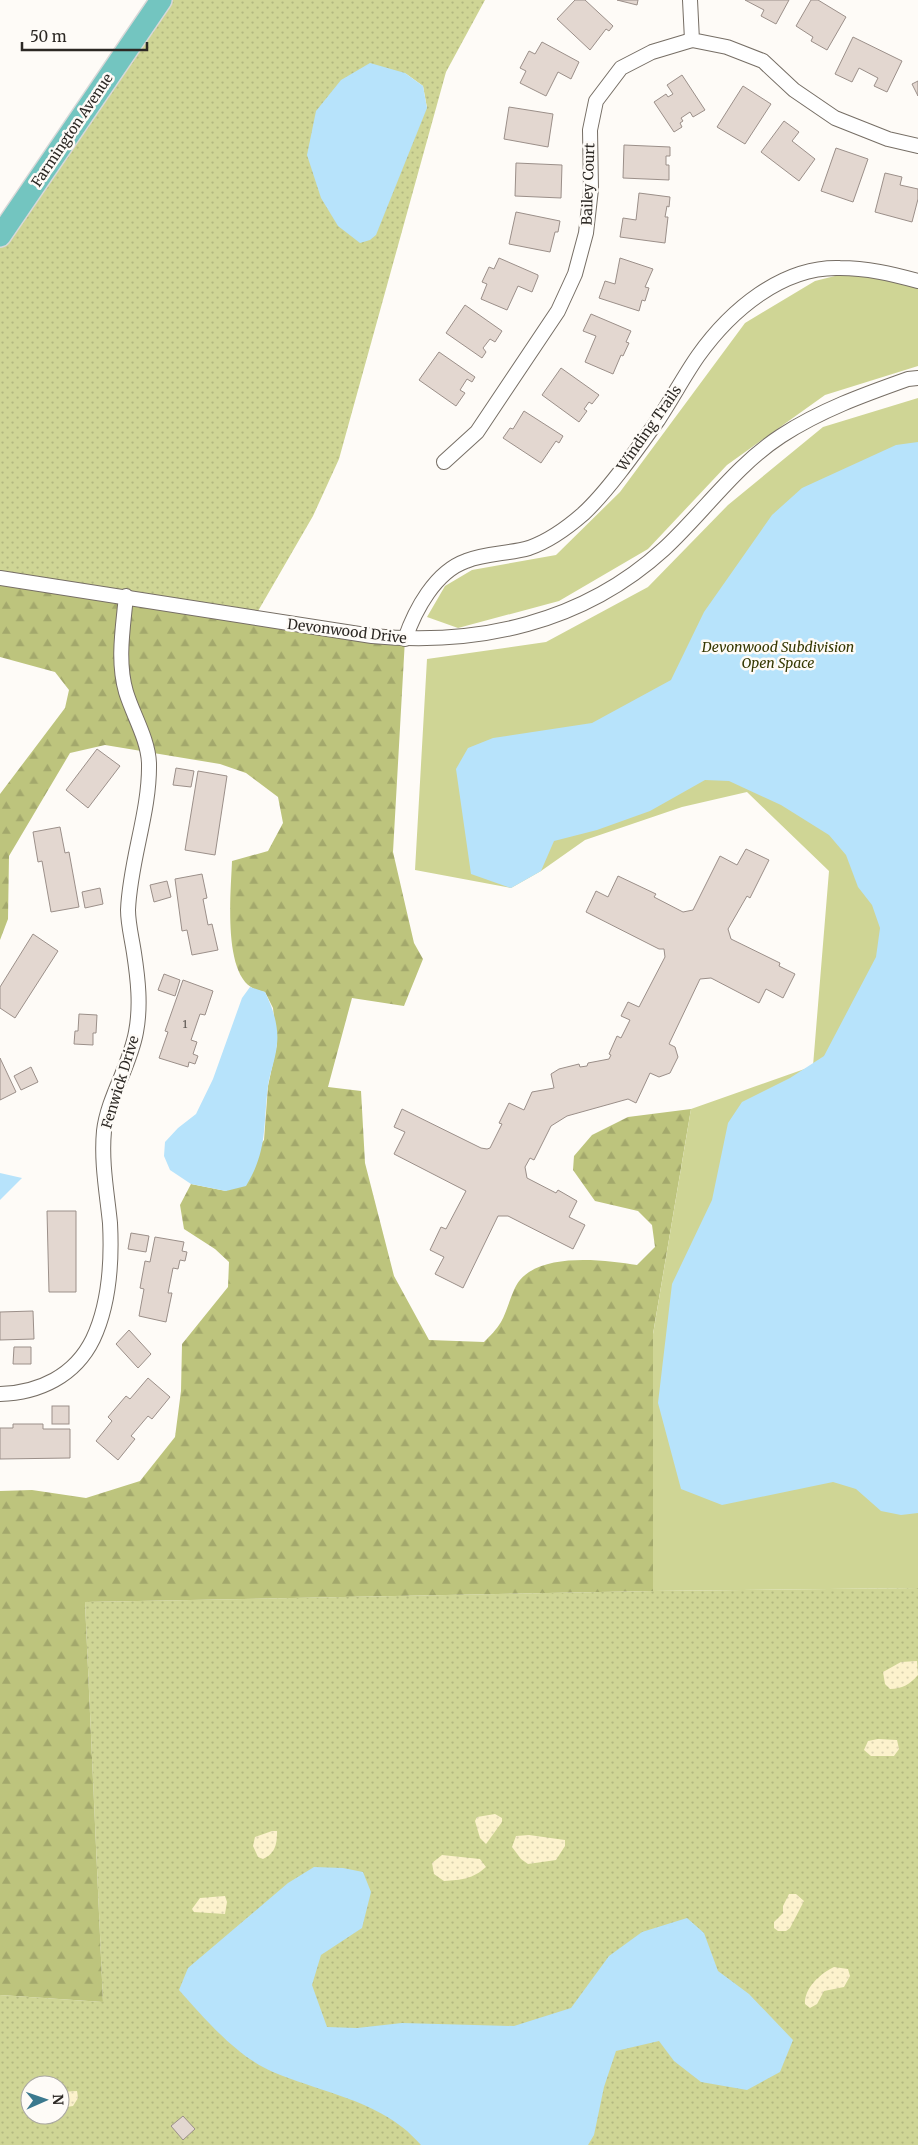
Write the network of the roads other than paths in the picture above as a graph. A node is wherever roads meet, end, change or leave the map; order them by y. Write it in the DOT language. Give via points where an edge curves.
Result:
graph roads {
  1 [pos="161,0"];
  2 [pos="690,0"];
  3 [pos="692,40"];
  4 [pos="918,146"];
  5 [pos="0,236"];
  6 [pos="918,280"];
  7 [pos="918,378"];
  8 [pos="444,462"];
  9 [pos="0,578"];
  10 [pos="126,596"];
  11 [pos="406,639"];
  12 [pos="0,1394"];
  1 -- 5 [label="main road, Farmington Avenue"];
  2 -- 3 [label="street"];
  3 -- 4 [label="street" via="727,47 763,61 794,90 835,118 888,139"];
  3 -- 8 [label="street, Bailey Court" via="652,52 621,68 596,102 590,130 591,189 586,233 575,274 558,311 477,432"];
  6 -- 11 [label="street, Winding Trails" via="838,267 791,276 760,294 716,333 658,419 583,514 548,540 528,548 482,555 450,570 422,603"];
  7 -- 11 [label="street, Devonwood Drive" via="849,399 780,437 733,476 663,549 604,591 524,626 470,636"];
  9 -- 10 [label="street, Devonwood Drive"];
  10 -- 11 [label="street, Devonwood Drive" via="339,632"];
  10 -- 12 [label="street, Fenwick Drive" via="122,673 146,748 148,777 131,872 128,910 138,976 138,1020 132,1052 107,1120 104,1140 110,1240 106,1296 94,1336 71,1369 36,1388"];
}
